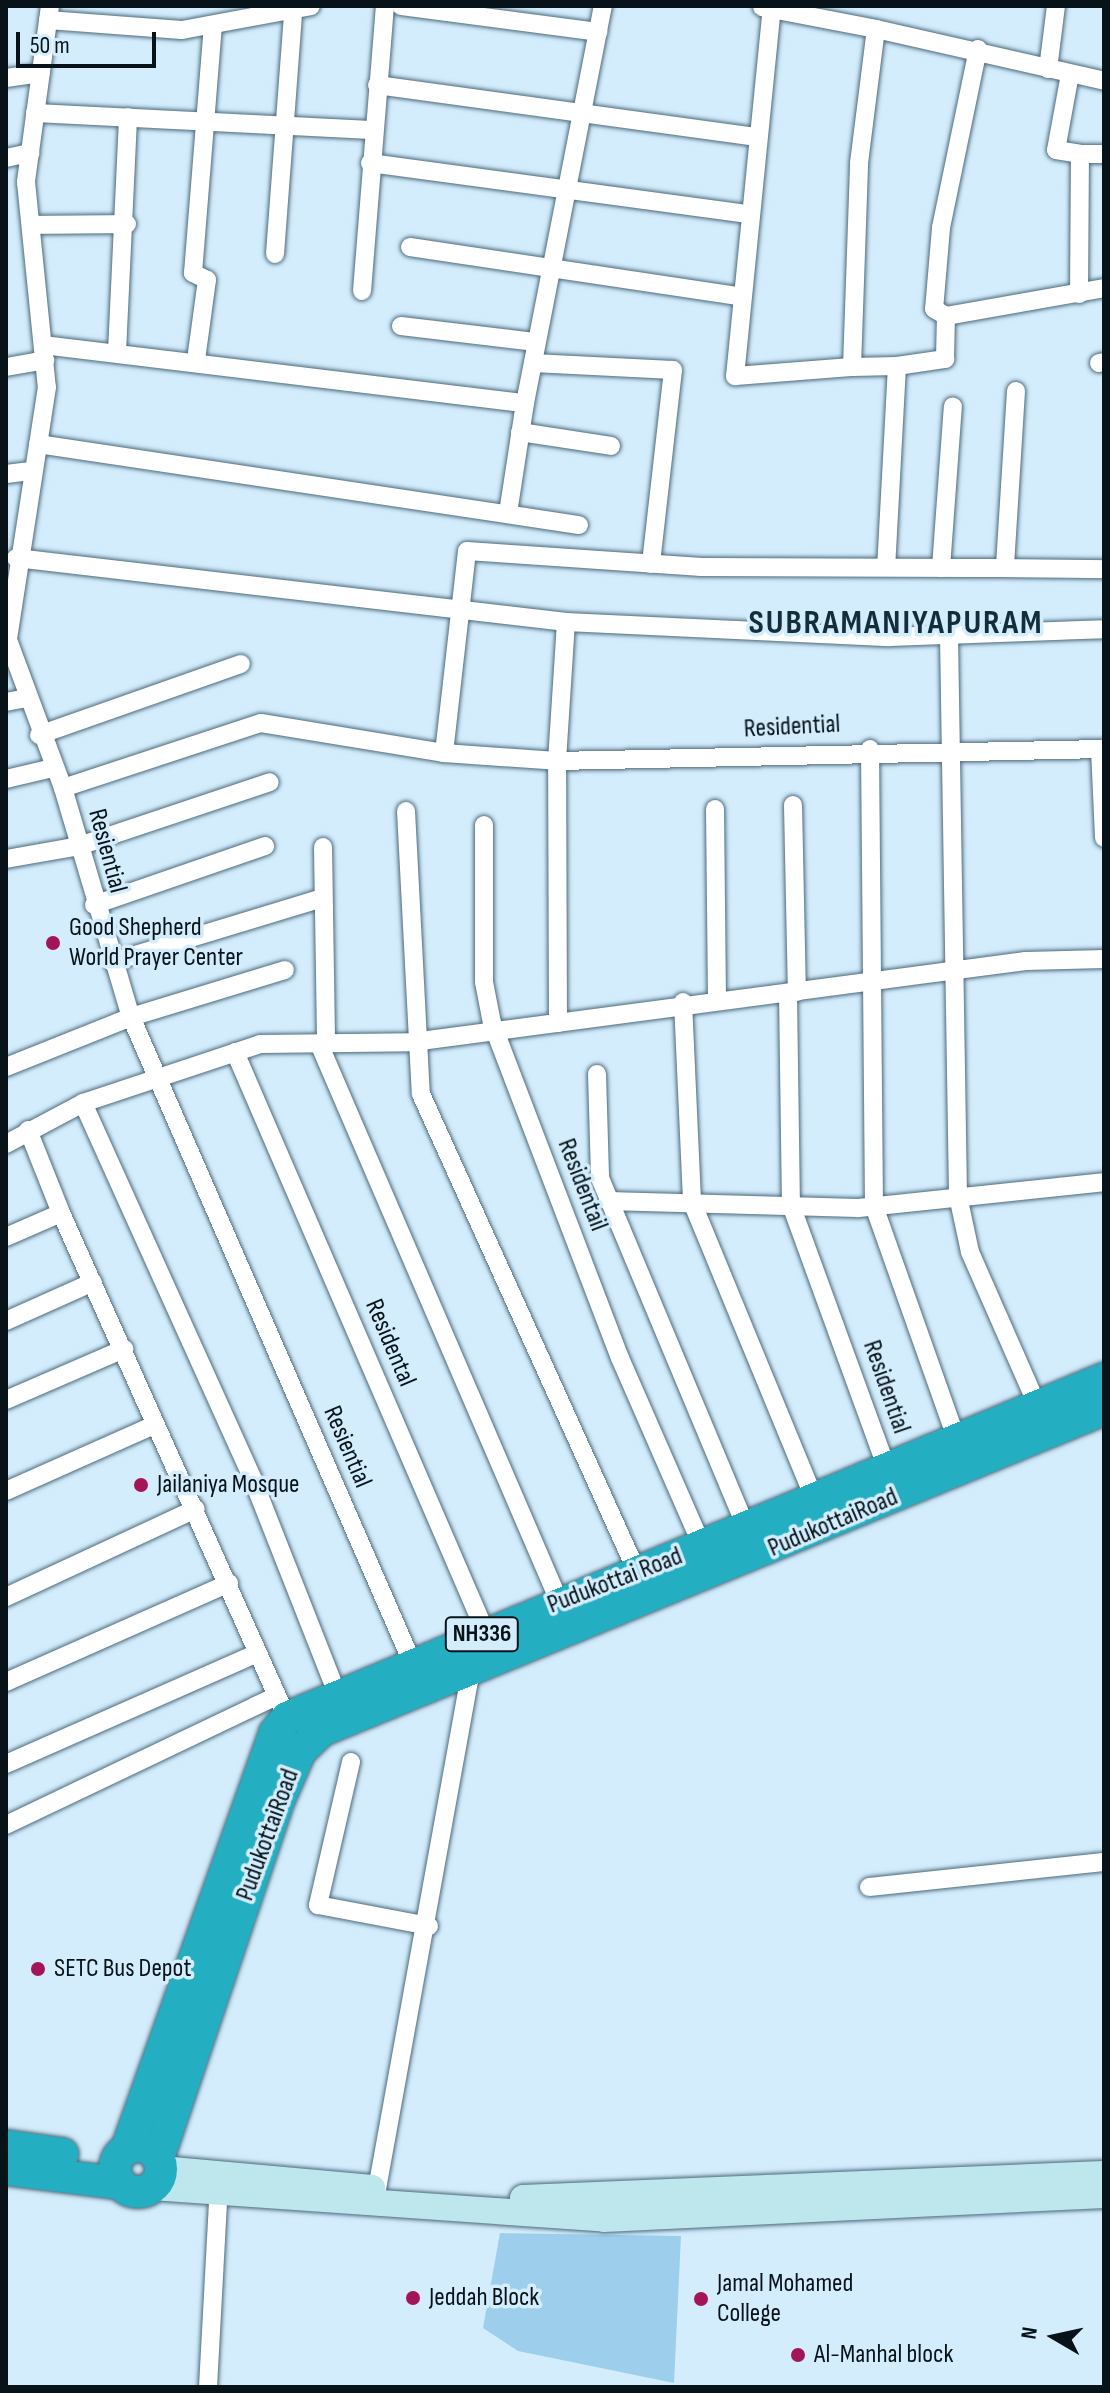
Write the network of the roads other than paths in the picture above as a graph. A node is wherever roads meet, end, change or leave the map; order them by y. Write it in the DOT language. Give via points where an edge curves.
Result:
graph roads {
  1 [pos="385,6"];
  2 [pos="401,6"];
  3 [pos="603,6"];
  4 [pos="1056,6"];
  5 [pos="768,8"];
  6 [pos="302,9"];
  7 [pos="49,13"];
  8 [pos="213,27"];
  9 [pos="876,29"];
  10 [pos="598,32"];
  11 [pos="978,49"];
  12 [pos="1048,69"];
  13 [pos="41,73"];
  14 [pos="1070,74"];
  15 [pos="6,78"];
  16 [pos="1104,81"];
  17 [pos="377,85"];
  18 [pos="35,113"];
  19 [pos="581,114"];
  20 [pos="128,117"];
  21 [pos="205,121"];
  22 [pos="287,125"];
  23 [pos="372,130"];
  24 [pos="755,137"];
  25 [pos="30,153"];
  26 [pos="1080,154"];
  27 [pos="1104,154"];
  28 [pos="6,158"];
  29 [pos="370,163"];
  30 [pos="565,193"];
  31 [pos="747,214"];
  32 [pos="127,224"];
  33 [pos="31,225"];
  34 [pos="410,247"];
  35 [pos="275,254"];
  36 [pos="550,270"];
  37 [pos="1104,288"];
  38 [pos="362,291"];
  39 [pos="1079,294"];
  40 [pos="738,296"];
  41 [pos="946,316"];
  42 [pos="401,326"];
  43 [pos="536,342"];
  44 [pos="117,352"];
  45 [pos="44,353"];
  46 [pos="196,360"];
  47 [pos="533,363"];
  48 [pos="897,366"];
  49 [pos="6,367"];
  50 [pos="852,367"];
  51 [pos="1016,391"];
  52 [pos="525,403"];
  53 [pos="953,406"];
  54 [pos="520,432"];
  55 [pos="38,444"];
  56 [pos="611,446"];
  57 [pos="31,471"];
  58 [pos="6,474"];
  59 [pos="508,513"];
  60 [pos="579,525"];
  61 [pos="16,558"];
  62 [pos="651,564"];
  63 [pos="886,566"];
  64 [pos="941,568"];
  65 [pos="1005,568"];
  66 [pos="1104,569"];
  67 [pos="460,614"];
  68 [pos="566,622"];
  69 [pos="1104,629"];
  70 [pos="949,635"];
  71 [pos="241,664"];
  72 [pos="27,698"];
  73 [pos="6,702"];
  74 [pos="39,735"];
  75 [pos="950,748"];
  76 [pos="870,749"];
  77 [pos="1102,749"];
  78 [pos="444,753"];
  79 [pos="557,761"];
  80 [pos="53,768"];
  81 [pos="6,779"];
  82 [pos="270,782"];
  83 [pos="63,788"];
  84 [pos="793,805"];
  85 [pos="715,809"];
  86 [pos="406,811"];
  87 [pos="484,825"];
  88 [pos="1104,838"];
  89 [pos="79,846"];
  90 [pos="265,846"];
  91 [pos="323,847"];
  92 [pos="6,859"];
  93 [pos="320,899"];
  94 [pos="94,905"];
  95 [pos="1104,959"];
  96 [pos="112,962"];
  97 [pos="285,970"];
  98 [pos="954,970"];
  99 [pos="868,982"];
  100 [pos="792,992"];
  101 [pos="717,998"];
  102 [pos="683,1002"];
  103 [pos="131,1017"];
  104 [pos="558,1023"];
  105 [pos="497,1033"];
  106 [pos="413,1042"];
  107 [pos="323,1046"];
  108 [pos="235,1052"];
  109 [pos="6,1067"];
  110 [pos="597,1074"];
  111 [pos="159,1079"];
  112 [pos="83,1103"];
  113 [pos="28,1130"];
  114 [pos="6,1144"];
  115 [pos="1104,1182"];
  116 [pos="958,1196"];
  117 [pos="608,1201"];
  118 [pos="692,1202"];
  119 [pos="791,1205"];
  120 [pos="874,1206"];
  121 [pos="61,1213"];
  122 [pos="6,1237"];
  123 [pos="93,1282"];
  124 [pos="6,1321"];
  125 [pos="124,1349"];
  126 [pos="1104,1379"];
  127 [pos="6,1400"];
  128 [pos="1038,1407"];
  129 [pos="1104,1409"];
  130 [pos="154,1425"];
  131 [pos="957,1441"];
  132 [pos="888,1471"];
  133 [pos="6,1491"];
  134 [pos="815,1501"];
  135 [pos="196,1509"];
  136 [pos="747,1529"];
  137 [pos="703,1548"];
  138 [pos="637,1572"];
  139 [pos="229,1583"];
  140 [pos="6,1597"];
  141 [pos="559,1601"];
  142 [pos="484,1651"];
  143 [pos="258,1653"];
  144 [pos="412,1662"];
  145 [pos="6,1682"];
  146 [pos="337,1693"];
  147 [pos="282,1707"];
  148 [pos="351,1762"];
  149 [pos="6,1764"];
  150 [pos="6,1825"];
  151 [pos="1104,1862"];
  152 [pos="869,1887"];
  153 [pos="429,1926"];
  154 [pos="6,2146"];
  155 [pos="56,2164"];
  156 [pos="121,2164"];
  157 [pos="6,2169"];
  158 [pos="157,2172"];
  159 [pos="1100,2185"];
  160 [pos="219,2186"];
  161 [pos="377,2189"];
  162 [pos="448,2203"];
  163 [pos="208,2387"];
  1 -- 17 [label="street"];
  2 -- 10 [label="street"];
  3 -- 10 [label="street"];
  4 -- 12 [label="street"];
  5 -- 9 [label="street"];
  5 -- 24 [label="street"];
  6 -- 8 [label="street"];
  6 -- 22 [label="street"];
  7 -- 8 [label="street"];
  7 -- 13 [label="street, Resiential"];
  8 -- 21 [label="street"];
  9 -- 11 [label="street"];
  9 -- 50 [label="street" via="859,163"];
  10 -- 19 [label="street"];
  11 -- 12 [label="street"];
  11 -- 41 [label="street" via="933,286 934,309"];
  12 -- 14 [label="street"];
  13 -- 15 [label="street"];
  13 -- 18 [label="street, Resiential"];
  14 -- 16 [label="street"];
  14 -- 26 [label="street" via="1056,150"];
  17 -- 19 [label="street"];
  17 -- 23 [label="street"];
  18 -- 20 [label="street"];
  18 -- 25 [label="street, Resiential"];
  19 -- 24 [label="street"];
  19 -- 30 [label="street"];
  20 -- 21 [label="street"];
  20 -- 32 [label="street"];
  21 -- 22 [label="street"];
  21 -- 46 [label="street" via="193,273 207,280"];
  22 -- 23 [label="street"];
  22 -- 35 [label="street"];
  23 -- 29 [label="street"];
  24 -- 31 [label="street"];
  25 -- 28 [label="street"];
  25 -- 33 [label="street, Resiential"];
  26 -- 27 [label="street"];
  26 -- 39 [label="street"];
  29 -- 30 [label="street"];
  29 -- 38 [label="street"];
  30 -- 31 [label="street"];
  30 -- 36 [label="street"];
  31 -- 40 [label="street"];
  32 -- 33 [label="street"];
  32 -- 44 [label="street"];
  33 -- 45 [label="street, Resiential"];
  34 -- 36 [label="street"];
  36 -- 40 [label="street"];
  36 -- 43 [label="street"];
  37 -- 39 [label="street"];
  39 -- 41 [label="street"];
  40 -- 50 [label="street" via="735,376"];
  41 -- 48 [label="street" via="945,359"];
  42 -- 43 [label="street"];
  43 -- 47 [label="street"];
  44 -- 45 [label="street"];
  44 -- 46 [label="street"];
  45 -- 49 [label="street"];
  45 -- 55 [label="street, Resiential"];
  46 -- 52 [label="street"];
  47 -- 52 [label="street"];
  47 -- 62 [label="street" via="673,370"];
  48 -- 50 [label="street"];
  48 -- 63 [label="street"];
  51 -- 65 [label="street"];
  52 -- 54 [label="street"];
  53 -- 64 [label="street"];
  54 -- 56 [label="street"];
  54 -- 59 [label="street"];
  55 -- 57 [label="street, Resiential"];
  55 -- 59 [label="street"];
  57 -- 58 [label="street"];
  57 -- 61 [label="street, Resiential"];
  59 -- 60 [label="street"];
  61 -- 67 [label="street" via="284,586"];
  61 -- 72 [label="street, Resiential" via="6,625"];
  62 -- 63 [label="street"];
  62 -- 67 [label="street" via="467,551"];
  63 -- 64 [label="street"];
  64 -- 65 [label="street"];
  65 -- 66 [label="street"];
  67 -- 68 [label="street"];
  67 -- 78 [label="street"];
  68 -- 70 [label="street"];
  68 -- 79 [label="street"];
  69 -- 70 [label="street"];
  70 -- 75 [label="street"];
  71 -- 74 [label="street"];
  72 -- 73 [label="street"];
  72 -- 74 [label="street, Resiential"];
  74 -- 80 [label="street, Resiential"];
  75 -- 76 [label="street"];
  75 -- 77 [label="street"];
  75 -- 98 [label="street"];
  76 -- 79 [label="street, Residential"];
  76 -- 99 [label="street, Residential"];
  77 -- 88 [label="street"];
  78 -- 79 [label="street, Residential"];
  78 -- 83 [label="street, Residential" via="261,723"];
  79 -- 104 [label="street"];
  80 -- 81 [label="street"];
  80 -- 83 [label="street, Resiential"];
  82 -- 89 [label="street"];
  83 -- 89 [label="street, Resiential"];
  84 -- 100 [label="street, Residential"];
  85 -- 101 [label="street"];
  86 -- 106 [label="street"];
  87 -- 105 [label="street, Residentail" via="484,982"];
  89 -- 92 [label="street"];
  89 -- 94 [label="street, Resiential"];
  90 -- 94 [label="street"];
  91 -- 93 [label="street"];
  93 -- 96 [label="street"];
  93 -- 107 [label="street"];
  94 -- 96 [label="street, Resiential"];
  95 -- 98 [label="street"];
  96 -- 103 [label="street, Resiential"];
  97 -- 103 [label="street"];
  98 -- 99 [label="street"];
  98 -- 116 [label="street"];
  99 -- 100 [label="street"];
  99 -- 120 [label="street, Residential"];
  100 -- 101 [label="street"];
  100 -- 119 [label="street, Residential"];
  101 -- 102 [label="street"];
  102 -- 104 [label="street"];
  102 -- 118 [label="street"];
  103 -- 109 [label="street"];
  103 -- 111 [label="street, Resiential"];
  104 -- 105 [label="street"];
  105 -- 106 [label="street"];
  105 -- 137 [label="street, Residentail" via="620,1358"];
  106 -- 107 [label="street"];
  106 -- 138 [label="street" via="421,1094"];
  107 -- 108 [label="street" via="260,1044"];
  107 -- 141 [label="street"];
  108 -- 111 [label="street"];
  108 -- 142 [label="street, Residental"];
  110 -- 117 [label="street" via="600,1178"];
  111 -- 112 [label="street"];
  111 -- 144 [label="street, Resiential"];
  112 -- 113 [label="street"];
  112 -- 146 [label="street" via="253,1480"];
  113 -- 114 [label="street"];
  113 -- 121 [label="street"];
  115 -- 116 [label="street"];
  116 -- 120 [label="street"];
  116 -- 128 [label="street" via="970,1252"];
  117 -- 118 [label="street"];
  117 -- 136 [label="street"];
  118 -- 119 [label="street"];
  118 -- 134 [label="street"];
  119 -- 120 [label="street"];
  119 -- 132 [label="street, Residential"];
  120 -- 131 [label="street, Residential"];
  121 -- 122 [label="street"];
  121 -- 123 [label="street"];
  123 -- 124 [label="street"];
  123 -- 125 [label="street"];
  125 -- 127 [label="street"];
  125 -- 130 [label="street"];
  126 -- 128 [label="highway, Pudukottai Road / NH336"];
  128 -- 131 [label="highway, Pudukottai Road / NH336"];
  129 -- 142 [label="highway, PudukottaiRoad / NH336"];
  130 -- 133 [label="street"];
  130 -- 135 [label="street"];
  131 -- 132 [label="highway, Pudukottai Road / NH336"];
  132 -- 134 [label="highway, Pudukottai Road / NH336"];
  134 -- 136 [label="highway, Pudukottai Road / NH336"];
  135 -- 139 [label="street"];
  135 -- 140 [label="street"];
  136 -- 137 [label="highway, Pudukottai Road / NH336"];
  137 -- 138 [label="highway, Pudukottai Road / NH336"];
  138 -- 141 [label="highway, Pudukottai Road / NH336"];
  139 -- 143 [label="street"];
  139 -- 145 [label="street"];
  141 -- 142 [label="highway, Pudukottai Road / NH336"];
  142 -- 144 [label="highway, Pudukottai Road / NH336"];
  142 -- 153 [label="street"];
  142 -- 158 [label="highway, PudukottaiRoad / NH336" via="322,1730 300,1751"];
  143 -- 147 [label="street"];
  143 -- 149 [label="street"];
  144 -- 146 [label="highway, Pudukottai Road / NH336"];
  146 -- 147 [label="highway, Pudukottai Road / NH336"];
  147 -- 150 [label="street"];
  147 -- 156 [label="highway"];
  148 -- 153 [label="street" via="318,1905"];
  151 -- 152 [label="street"];
  153 -- 161 [label="street"];
  154 -- 155 [label="highway"];
  155 -- 156 [label="highway"];
  155 -- 157 [label="highway"];
  156 -- 158 [label="highway" via="148,2148"];
  158 -- 160 [label="main road"];
  159 -- 162 [label="main road"];
  160 -- 161 [label="main road"];
  160 -- 162 [label="main road"];
  160 -- 163 [label="street"];
  161 -- 162 [label="main road"];
}
